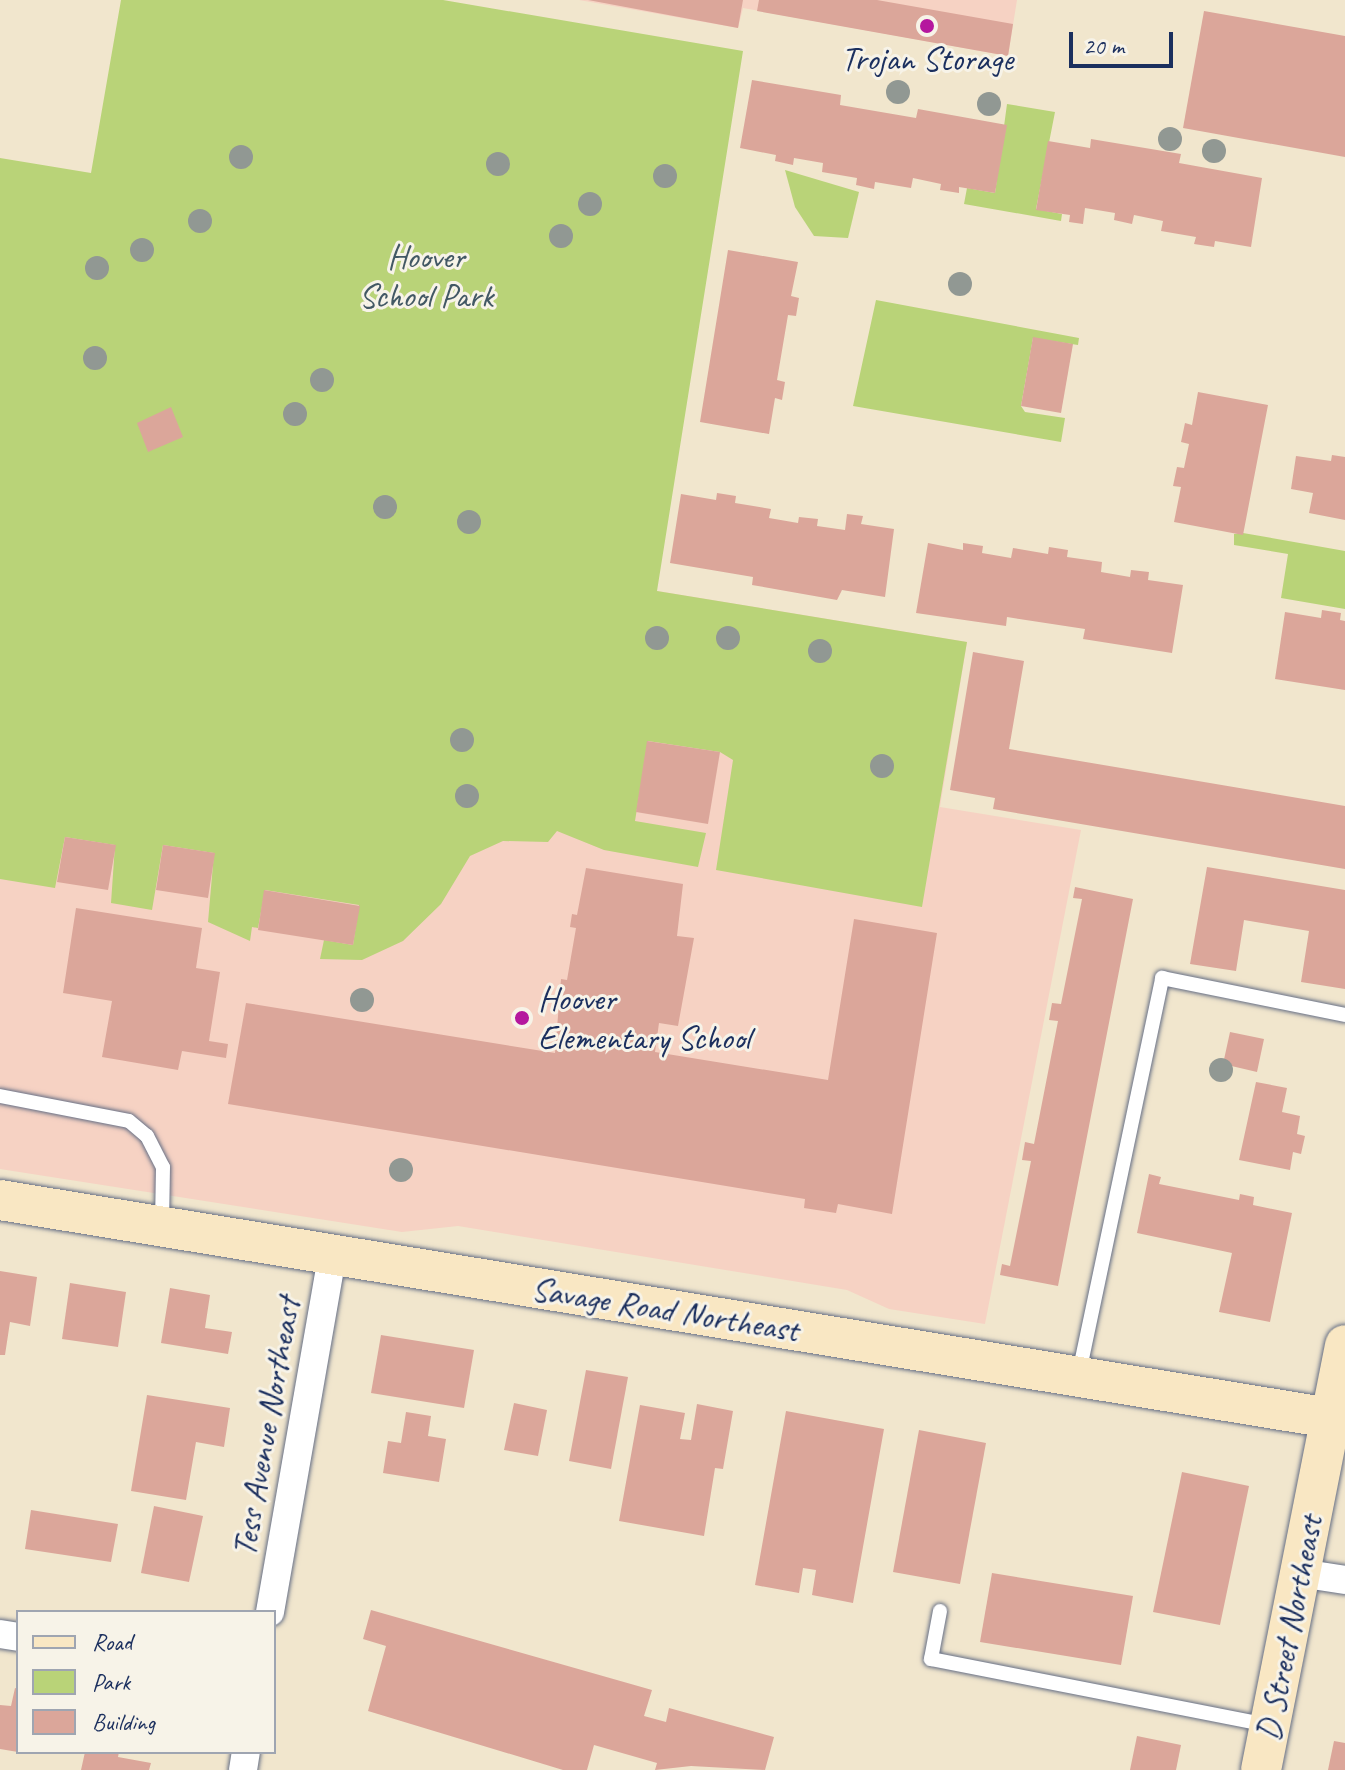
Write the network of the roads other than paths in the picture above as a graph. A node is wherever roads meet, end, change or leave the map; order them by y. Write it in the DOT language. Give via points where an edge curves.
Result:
graph roads {
  1 [pos="1345,1015"];
  2 [pos="0,1096"];
  3 [pos="0,1200"];
  4 [pos="161,1226"];
  5 [pos="332,1255"];
  6 [pos="1345,1345"];
  7 [pos="1078,1377"];
  8 [pos="1330,1418"];
  9 [pos="1300,1573"];
  10 [pos="1345,1580"];
  11 [pos="270,1610"];
  12 [pos="940,1611"];
  13 [pos="1269,1725"];
  14 [pos="1261,1770"];
  1 -- 7 [label="lane" via="1162,978"];
  2 -- 4 [label="lane" via="129,1121 147,1136 163,1167"];
  3 -- 4 [label="street, Savage Road Northeast"];
  4 -- 5 [label="street, Savage Road Northeast"];
  5 -- 7 [label="street, Savage Road Northeast"];
  5 -- 11 [label="street, Tess Avenue Northeast"];
  6 -- 8 [label="street, D Street Northeast"];
  7 -- 8 [label="street, Savage Road Northeast"];
  8 -- 9 [label="street, D Street Northeast"];
  9 -- 10 [label="street"];
  9 -- 13 [label="street, D Street Northeast"];
  12 -- 13 [label="lane" via="931,1659"];
  13 -- 14 [label="street, D Street Northeast"];
}
